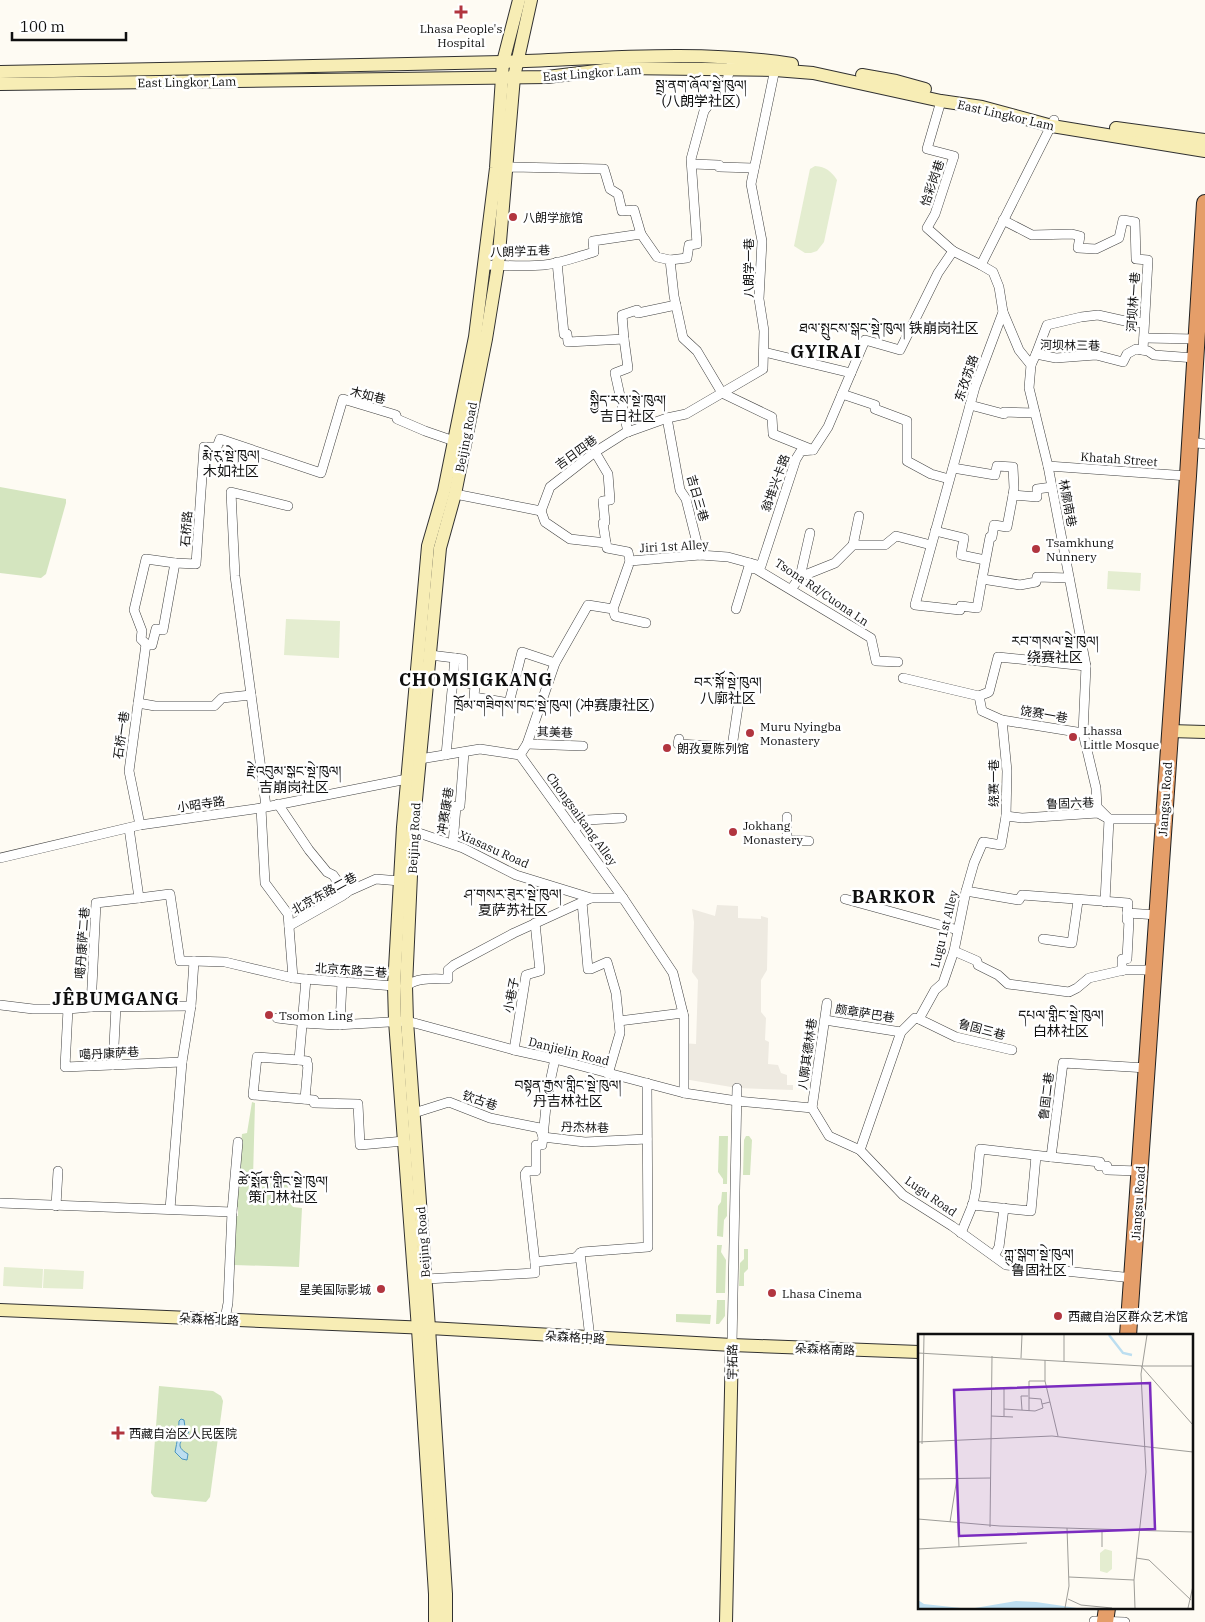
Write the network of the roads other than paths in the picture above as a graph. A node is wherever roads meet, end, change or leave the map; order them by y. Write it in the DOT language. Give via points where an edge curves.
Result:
graph roads {
  1 [pos="519,0"];
  2 [pos="531,0"];
  3 [pos="518,61"];
  4 [pos="503,62"];
  5 [pos="732,63"];
  6 [pos="775,66"];
  7 [pos="0,72"];
  8 [pos="508,77"];
  9 [pos="0,84"];
  10 [pos="940,101"];
  11 [pos="1053,123"];
  12 [pos="1205,140"];
  13 [pos="1205,150"];
  14 [pos="692,164"];
  15 [pos="754,168"];
  16 [pos="507,169"];
  17 [pos="1205,203"];
  18 [pos="1003,220"];
  19 [pos="641,234"];
  20 [pos="953,251"];
  21 [pos="670,260"];
  22 [pos="557,262"];
  23 [pos="484,265"];
  24 [pos="498,265"];
  25 [pos="982,265"];
  26 [pos="676,305"];
  27 [pos="1003,312"];
  28 [pos="1144,323"];
  29 [pos="1144,338"];
  30 [pos="624,339"];
  31 [pos="1196,339"];
  32 [pos="1143,350"];
  33 [pos="764,352"];
  34 [pos="1036,354"];
  35 [pos="1196,358"];
  36 [pos="1031,365"];
  37 [pos="850,373"];
  38 [pos="1205,379"];
  39 [pos="722,393"];
  40 [pos="842,394"];
  41 [pos="970,405"];
  42 [pos="1036,413"];
  43 [pos="668,418"];
  44 [pos="628,432"];
  45 [pos="454,441"];
  46 [pos="1199,443"];
  47 [pos="813,450"];
  48 [pos="595,452"];
  49 [pos="1048,466"];
  50 [pos="953,468"];
  51 [pos="321,473"];
  52 [pos="1188,476"];
  53 [pos="950,479"];
  54 [pos="1052,487"];
  55 [pos="455,494"];
  56 [pos="1013,495"];
  57 [pos="288,506"];
  58 [pos="541,511"];
  59 [pos="859,516"];
  60 [pos="936,531"];
  61 [pos="810,533"];
  62 [pos="606,543"];
  63 [pos="853,545"];
  64 [pos="932,545"];
  65 [pos="700,555"];
  66 [pos="985,560"];
  67 [pos="630,561"];
  68 [pos="175,563"];
  69 [pos="750,565"];
  70 [pos="761,566"];
  71 [pos="1047,576"];
  72 [pos="800,577"];
  73 [pos="1067,578"];
  74 [pos="982,579"];
  75 [pos="792,588"];
  76 [pos="736,609"];
  77 [pos="613,610"];
  78 [pos="646,624"];
  79 [pos="870,639"];
  80 [pos="146,644"];
  81 [pos="430,655"];
  82 [pos="456,658"];
  83 [pos="898,662"];
  84 [pos="555,663"];
  85 [pos="1086,666"];
  86 [pos="903,678"];
  87 [pos="740,693"];
  88 [pos="251,695"];
  89 [pos="979,696"];
  90 [pos="138,703"];
  91 [pos="1002,720"];
  92 [pos="1175,731"];
  93 [pos="1205,732"];
  94 [pos="1083,733"];
  95 [pos="678,739"];
  96 [pos="527,744"];
  97 [pos="583,746"];
  98 [pos="464,752"];
  99 [pos="520,754"];
  100 [pos="446,755"];
  101 [pos="420,760"];
  102 [pos="407,779"];
  103 [pos="278,804"];
  104 [pos="263,807"];
  105 [pos="1006,816"];
  106 [pos="787,817"];
  107 [pos="622,818"];
  108 [pos="1109,819"];
  109 [pos="1164,819"];
  110 [pos="140,825"];
  111 [pos="129,828"];
  112 [pos="574,829"];
  113 [pos="414,831"];
  114 [pos="808,841"];
  115 [pos="983,842"];
  116 [pos="452,844"];
  117 [pos="0,858"];
  118 [pos="400,881"];
  119 [pos="966,891"];
  120 [pos="346,893"];
  121 [pos="139,898"];
  122 [pos="591,898"];
  123 [pos="624,898"];
  124 [pos="845,899"];
  125 [pos="1078,901"];
  126 [pos="582,902"];
  127 [pos="1105,902"];
  128 [pos="1127,913"];
  129 [pos="1158,915"];
  130 [pos="535,924"];
  131 [pos="289,926"];
  132 [pos="958,930"];
  133 [pos="1043,939"];
  134 [pos="954,951"];
  135 [pos="194,960"];
  136 [pos="1154,970"];
  137 [pos="1122,971"];
  138 [pos="293,978"];
  139 [pos="306,979"];
  140 [pos="342,982"];
  141 [pos="400,986"];
  142 [pos="827,1003"];
  143 [pos="0,1005"];
  144 [pos="116,1006"];
  145 [pos="191,1006"];
  146 [pos="91,1007"];
  147 [pos="68,1010"];
  148 [pos="683,1013"];
  149 [pos="278,1018"];
  150 [pos="919,1019"];
  151 [pos="825,1020"];
  152 [pos="401,1021"];
  153 [pos="619,1021"];
  154 [pos="302,1022"];
  155 [pos="340,1025"];
  156 [pos="901,1032"];
  157 [pos="514,1050"];
  158 [pos="1012,1050"];
  159 [pos="555,1059"];
  160 [pos="299,1060"];
  161 [pos="182,1062"];
  162 [pos="113,1065"];
  163 [pos="1147,1068"];
  164 [pos="608,1074"];
  165 [pos="646,1083"];
  166 [pos="737,1088"];
  167 [pos="684,1093"];
  168 [pos="305,1099"];
  169 [pos="737,1102"];
  170 [pos="812,1108"];
  171 [pos="414,1113"];
  172 [pos="543,1137"];
  173 [pos="647,1139"];
  174 [pos="404,1141"];
  175 [pos="238,1142"];
  176 [pos="860,1150"];
  177 [pos="1051,1157"];
  178 [pos="1036,1158"];
  179 [pos="58,1171"];
  180 [pos="1140,1171"];
  181 [pos="0,1203"];
  182 [pos="972,1205"];
  183 [pos="56,1206"];
  184 [pos="1004,1208"];
  185 [pos="170,1209"];
  186 [pos="232,1212"];
  187 [pos="961,1233"];
  188 [pos="580,1253"];
  189 [pos="994,1256"];
  190 [pos="535,1262"];
  191 [pos="1133,1278"];
  192 [pos="426,1279"];
  193 [pos="0,1310"];
  194 [pos="226,1319"];
  195 [pos="424,1328"];
  196 [pos="1128,1334"];
  197 [pos="1139,1334"];
  198 [pos="590,1338"];
  199 [pos="732,1345"];
  200 [pos="918,1352"];
  201 [pos="1100,1617"];
  202 [pos="435,1622"];
  203 [pos="446,1622"];
  204 [pos="726,1622"];
  205 [pos="734,1622"];
  206 [pos="1125,1622"];
  1 -- 4 [label="main road, Beijing Road"];
  2 -- 3 [label="main road, Beijing Road"];
  3 -- 4 [label="main road, East Lingkor Lam"];
  3 -- 5 [label="main road, East Lingkor Lam" via="627,56"];
  3 -- 8 [label="main road, Beijing Road"];
  4 -- 7 [label="main road, East Lingkor Lam"];
  4 -- 8 [label="main road, Beijing Road"];
  5 -- 6 [label="main road, East Lingkor Lam"];
  5 -- 8 [label="main road, East Lingkor Lam"];
  5 -- 14 [label="street" via="721,103 710,103 704,111"];
  6 -- 10 [label="main road, East Lingkor Lam"];
  6 -- 11 [label="main road, East Lingkor Lam" via="896,80"];
  6 -- 15 [label="street, 八朗学一巷"];
  8 -- 9 [label="main road, East Lingkor Lam"];
  8 -- 16 [label="main road, Beijing Road"];
  8 -- 23 [label="main road, Beijing Road"];
  10 -- 11 [label="main road, East Lingkor Lam"];
  10 -- 20 [label="street, 恰彩岗巷" via="927,149 954,156 928,228"];
  11 -- 12 [label="main road, East Lingkor Lam"];
  11 -- 13 [label="main road, East Lingkor Lam"];
  11 -- 18 [label="street"];
  14 -- 15 [label="street"];
  14 -- 21 [label="street" via="697,244 689,245 687,258"];
  15 -- 33 [label="street, 八朗学一巷" via="751,184 762,241 759,299"];
  16 -- 19 [label="street" via="604,169 610,189 618,194 622,211 634,210"];
  16 -- 24 [label="main road, Beijing Road"];
  17 -- 31 [label="highway, Jiangsu Road"];
  18 -- 25 [label="street"];
  18 -- 28 [label="street, 河坝林一巷" via="1032,235 1080,236 1078,248 1096,249 1119,238 1122,220 1135,222 1136,259 1148,260"];
  19 -- 21 [label="street" via="657,257"];
  19 -- 22 [label="street, 八朗学五巷" via="593,241 594,252"];
  20 -- 25 [label="street, 恰彩岗巷"];
  20 -- 37 [label="street, 翁堆兴卡路" via="938,273 900,350 865,340"];
  21 -- 26 [label="street"];
  22 -- 24 [label="street, 八朗学五巷"];
  22 -- 30 [label="street" via="564,334 567,334 568,342"];
  23 -- 24 [label="street, 八朗学五巷"];
  23 -- 45 [label="main road, Beijing Road" via="475,337"];
  24 -- 55 [label="main road, Beijing Road"];
  25 -- 27 [label="street, 东孜苏路" via="993,272 1000,287"];
  26 -- 30 [label="street" via="622,315"];
  26 -- 39 [label="street" via="684,338 697,351"];
  27 -- 36 [label="street" via="1019,350"];
  27 -- 41 [label="street, 东孜苏路"];
  28 -- 29 [label="street, 河坝林一巷"];
  28 -- 34 [label="street" via="1098,315 1047,325"];
  29 -- 31 [label="street"];
  29 -- 32 [label="street, 河坝林一巷"];
  30 -- 44 [label="street" via="628,368 615,373"];
  31 -- 35 [label="highway, Jiangsu Road"];
  32 -- 34 [label="street, 河坝林三巷" via="1136,349 1127,354 1123,362 1096,355 1056,358"];
  32 -- 35 [label="street" via="1154,355"];
  33 -- 37 [label="street"];
  33 -- 39 [label="street, 八朗学一巷" via="763,369"];
  34 -- 36 [label="street, 河坝林三巷"];
  35 -- 46 [label="highway, Jiangsu Road"];
  36 -- 42 [label="street, 林廓南巷" via="1029,388"];
  37 -- 40 [label="street, 翁堆兴卡路"];
  38 -- 46 [label="highway, Jiangsu Road"];
  39 -- 43 [label="street, 吉日四巷" via="686,414"];
  39 -- 47 [label="street" via="772,417 773,434"];
  40 -- 47 [label="street, 翁堆兴卡路" via="828,427"];
  40 -- 53 [label="street" via="907,421 907,461 931,474"];
  41 -- 42 [label="street" via="1004,414"];
  41 -- 50 [label="street, 东孜苏路"];
  42 -- 49 [label="street, 林廓南巷"];
  43 -- 44 [label="street, 吉日四巷"];
  43 -- 65 [label="street, 吉日三巷" via="680,490 686,499"];
  44 -- 48 [label="street, 吉日四巷"];
  45 -- 51 [label="street, 木如巷" via="396,419 396,415 343,399"];
  45 -- 102 [label="main road, Beijing Road" via="444,492 428,546"];
  46 -- 52 [label="highway, Jiangsu Road"];
  46 -- 92 [label="highway, Jiangsu Road"];
  47 -- 70 [label="street, 翁堆兴卡路" via="801,451 796,459"];
  48 -- 58 [label="street, 吉日四巷" via="550,488"];
  48 -- 62 [label="street" via="608,474 610,500 603,501"];
  49 -- 52 [label="street, Khatah Street"];
  49 -- 54 [label="street, 林廓南巷"];
  50 -- 53 [label="street, 东孜苏路"];
  50 -- 56 [label="street" via="994,476 997,466 1013,467"];
  51 -- 68 [label="street, 石桥路" via="220,439 216,447 204,447 196,564"];
  52 -- 92 [label="highway, Jiangsu Road"];
  53 -- 60 [label="street, 东孜苏路"];
  54 -- 56 [label="street" via="1037,489 1036,497"];
  54 -- 73 [label="street, 林廓南巷"];
  55 -- 58 [label="street"];
  55 -- 81 [label="main road, Beijing Road" via="440,548"];
  56 -- 66 [label="street" via="1007,527 994,525"];
  57 -- 88 [label="street" via="232,492 235,576"];
  58 -- 62 [label="street" via="545,522 570,539"];
  59 -- 63 [label="street"];
  60 -- 64 [label="street, 东孜苏路"];
  60 -- 66 [label="street" via="964,538 961,555"];
  61 -- 72 [label="street"];
  62 -- 67 [label="street" via="607,548 628,552"];
  63 -- 64 [label="street" via="885,545 896,536"];
  63 -- 72 [label="street" via="835,563"];
  64 -- 74 [label="street, 东孜苏路" via="915,605 960,610 961,606 977,608"];
  65 -- 67 [label="street, Jiri 1st Alley"];
  65 -- 69 [label="street, Jiri 1st Alley" via="728,557"];
  66 -- 74 [label="street"];
  67 -- 77 [label="street, Jiri 1st Alley"];
  68 -- 80 [label="street, 石桥路" via="162,630 156,629 152,645"];
  68 -- 80 [label="street" via="146,559 134,610 142,631 141,638"];
  69 -- 70 [label="street"];
  69 -- 76 [label="street"];
  69 -- 83 [label="street" via="871,638 876,661"];
  70 -- 75 [label="street, Tsona Rd/Cuona Ln"];
  71 -- 73 [label="street"];
  72 -- 75 [label="street"];
  73 -- 74 [label="street" via="1036,577 1036,582 1020,585"];
  73 -- 85 [label="street, 林廓南巷"];
  75 -- 79 [label="street, Tsona Rd/Cuona Ln"];
  77 -- 78 [label="street" via="615,616"];
  77 -- 84 [label="street" via="588,605"];
  80 -- 90 [label="street"];
  81 -- 82 [label="street"];
  81 -- 101 [label="main road, Beijing Road"];
  82 -- 84 [label="street" via="463,658 463,682 475,685 474,697 509,704 522,652"];
  82 -- 100 [label="street"];
  84 -- 96 [label="street"];
  85 -- 89 [label="street" via="998,657 989,692"];
  85 -- 94 [label="street, 林廓南巷"];
  86 -- 89 [label="street"];
  87 -- 95 [label="street" via="732,747 678,744"];
  88 -- 90 [label="street, 石桥一巷" via="222,698 214,706"];
  88 -- 104 [label="street"];
  89 -- 91 [label="street" via="982,711"];
  90 -- 110 [label="street, 石桥一巷" via="129,771"];
  91 -- 94 [label="street, 饶赛一巷"];
  91 -- 105 [label="street, 绕赛一巷" via="1007,771"];
  92 -- 93 [label="main road"];
  92 -- 109 [label="highway, Jiangsu Road"];
  92 -- 197 [label="highway, Jiangsu Road"];
  94 -- 108 [label="street, 林廓南巷" via="1096,788 1097,807"];
  96 -- 97 [label="street, 其美巷"];
  96 -- 99 [label="street"];
  98 -- 99 [label="street" via="480,749"];
  98 -- 100 [label="street"];
  98 -- 116 [label="street, 冲赛康巷" via="460,806 456,806"];
  99 -- 112 [label="street, Chongsaikang Alley"];
  100 -- 101 [label="street"];
  101 -- 113 [label="main road, Beijing Road"];
  102 -- 103 [label="street, 小昭寺路"];
  102 -- 118 [label="main road, Beijing Road"];
  103 -- 104 [label="street, 小昭寺路"];
  103 -- 120 [label="street" via="309,850"];
  104 -- 110 [label="street, 小昭寺路"];
  104 -- 131 [label="street, 北京东路二巷" via="265,883 288,914"];
  105 -- 108 [label="street, 鲁固六巷" via="1022,818 1098,813"];
  105 -- 115 [label="street, 绕赛一巷" via="1001,845"];
  106 -- 114 [label="street" via="787,840"];
  107 -- 112 [label="street" via="587,820"];
  108 -- 109 [label="street, 鲁固六巷"];
  108 -- 127 [label="street"];
  109 -- 129 [label="highway, Jiangsu Road"];
  110 -- 111 [label="street, 小昭寺路"];
  111 -- 117 [label="street, 小昭寺路"];
  111 -- 121 [label="street"];
  112 -- 123 [label="street, Chongsaikang Alley"];
  113 -- 116 [label="street, Xiasasu Road"];
  113 -- 141 [label="main road, Beijing Road"];
  115 -- 119 [label="street, Lugu 1st Alley"];
  116 -- 122 [label="street, Xiasasu Road" via="516,875"];
  118 -- 120 [label="street, 北京东路二巷" via="376,880"];
  118 -- 141 [label="main road, Beijing Road"];
  119 -- 125 [label="street" via="1019,900 1022,895"];
  119 -- 132 [label="street, Lugu 1st Alley"];
  120 -- 131 [label="street, 北京东路二巷"];
  121 -- 135 [label="street" via="170,894 180,961"];
  121 -- 146 [label="street, 噶丹康萨二巷" via="96,903"];
  122 -- 123 [label="street, Xiasasu Road"];
  122 -- 126 [label="street"];
  123 -- 148 [label="street, Chongsaikang Alley" via="673,973"];
  124 -- 132 [label="street"];
  125 -- 127 [label="street"];
  125 -- 133 [label="street" via="1072,943"];
  126 -- 130 [label="street"];
  126 -- 153 [label="street" via="588,969 607,962 616,993"];
  127 -- 128 [label="street" via="1128,903"];
  128 -- 129 [label="street"];
  128 -- 137 [label="street" via="1126,959 1122,959"];
  129 -- 136 [label="highway, Jiangsu Road"];
  130 -- 141 [label="street" via="454,965 448,970 448,979 420,979"];
  130 -- 157 [label="street, 小巷子" via="540,971 526,975"];
  131 -- 138 [label="street, 北京东路二巷"];
  132 -- 134 [label="street, Lugu 1st Alley"];
  134 -- 137 [label="street" via="977,961 1008,984 1069,992 1089,978"];
  134 -- 150 [label="street, Lugu 1st Alley" via="943,983 935,990"];
  135 -- 138 [label="street, 北京东路三巷" via="225,962"];
  135 -- 145 [label="street"];
  136 -- 137 [label="street"];
  136 -- 163 [label="highway, Jiangsu Road"];
  138 -- 139 [label="street, 北京东路三巷"];
  139 -- 140 [label="street, 北京东路三巷"];
  139 -- 154 [label="street, 北京东路三巷"];
  140 -- 141 [label="street, 北京东路三巷"];
  140 -- 155 [label="street"];
  141 -- 152 [label="main road, Beijing Road"];
  142 -- 151 [label="street, 八廓其德林巷"];
  143 -- 147 [label="street"];
  144 -- 145 [label="street"];
  144 -- 146 [label="street"];
  144 -- 162 [label="street"];
  145 -- 161 [label="street"];
  146 -- 147 [label="street"];
  147 -- 162 [label="street, 噶丹康萨巷" via="66,1068"];
  148 -- 153 [label="street"];
  148 -- 167 [label="street, Chongsaikang Alley"];
  149 -- 154 [label="street, Danjielin Road"];
  150 -- 156 [label="street, Lugu 1st Alley" via="915,1018"];
  150 -- 158 [label="street, 鲁固三巷" via="956,1037"];
  151 -- 156 [label="street, 颇章萨巴巷"];
  151 -- 170 [label="street, 八廓其德林巷"];
  152 -- 155 [label="street, Danjielin Road"];
  152 -- 157 [label="street, Danjielin Road"];
  152 -- 171 [label="main road, Beijing Road"];
  152 -- 174 [label="main road, Beijing Road"];
  153 -- 164 [label="street" via="620,1033"];
  154 -- 155 [label="street, Danjielin Road"];
  154 -- 160 [label="street, 北京东路三巷"];
  156 -- 176 [label="street"];
  157 -- 159 [label="street, Danjielin Road"];
  159 -- 164 [label="street, Danjielin Road"];
  159 -- 172 [label="street"];
  160 -- 168 [label="street, 北京东路三巷" via="307,1061 308,1065"];
  160 -- 168 [label="street" via="257,1057 253,1096"];
  161 -- 162 [label="street, 噶丹康萨巷"];
  161 -- 185 [label="street"];
  163 -- 177 [label="street, 鲁固二巷" via="1063,1063"];
  163 -- 180 [label="highway, Jiangsu Road"];
  164 -- 165 [label="street, Danjielin Road"];
  165 -- 167 [label="street, Danjielin Road"];
  165 -- 173 [label="street"];
  166 -- 169 [label="street, 宇拓路"];
  167 -- 169 [label="street, Danjielin Road"];
  168 -- 174 [label="street" via="314,1100 314,1103 358,1104 360,1144"];
  169 -- 170 [label="street"];
  169 -- 199 [label="street, 宇拓路"];
  170 -- 176 [label="street, Lugu Road" via="829,1136"];
  171 -- 172 [label="street, 钦古巷" via="449,1102 490,1118 540,1128"];
  171 -- 192 [label="main road, Beijing Road"];
  172 -- 173 [label="street, 丹杰林巷" via="585,1142"];
  172 -- 190 [label="street, 丹杰林巷" via="542,1145 536,1145 536,1171 525,1174"];
  173 -- 188 [label="street" via="648,1247"];
  174 -- 195 [label="main road, Beijing Road"];
  175 -- 186 [label="street"];
  176 -- 187 [label="street, Lugu Road" via="903,1195"];
  177 -- 178 [label="street"];
  177 -- 180 [label="street" via="1100,1162 1099,1166 1107,1166 1107,1170"];
  178 -- 182 [label="street" via="980,1149"];
  178 -- 184 [label="street" via="1032,1211"];
  179 -- 183 [label="street"];
  180 -- 191 [label="highway, Jiangsu Road"];
  181 -- 183 [label="street"];
  182 -- 184 [label="street"];
  182 -- 187 [label="street"];
  183 -- 185 [label="street"];
  184 -- 189 [label="street" via="999,1247"];
  185 -- 186 [label="street"];
  186 -- 194 [label="street"];
  187 -- 189 [label="street, Lugu Road"];
  188 -- 190 [label="street" via="575,1258"];
  188 -- 198 [label="street"];
  189 -- 191 [label="street, Lugu Road" via="1006,1265"];
  190 -- 192 [label="street" via="535,1274"];
  191 -- 196 [label="highway, Jiangsu Road"];
  192 -- 195 [label="main road, Beijing Road"];
  193 -- 194 [label="main road, 朵森格北路"];
  194 -- 195 [label="main road, 朵森格北路"];
  195 -- 198 [label="main road, 朵森格中路"];
  195 -- 202 [label="main road, Beijing Road"];
  195 -- 203 [label="main road, Beijing Road"];
  198 -- 199 [label="main road, 朵森格中路"];
  199 -- 200 [label="main road, 朵森格南路"];
  199 -- 204 [label="main road, 宇拓路"];
  201 -- 206 [label="street"];
  204 -- 205 [label="street"];
}
